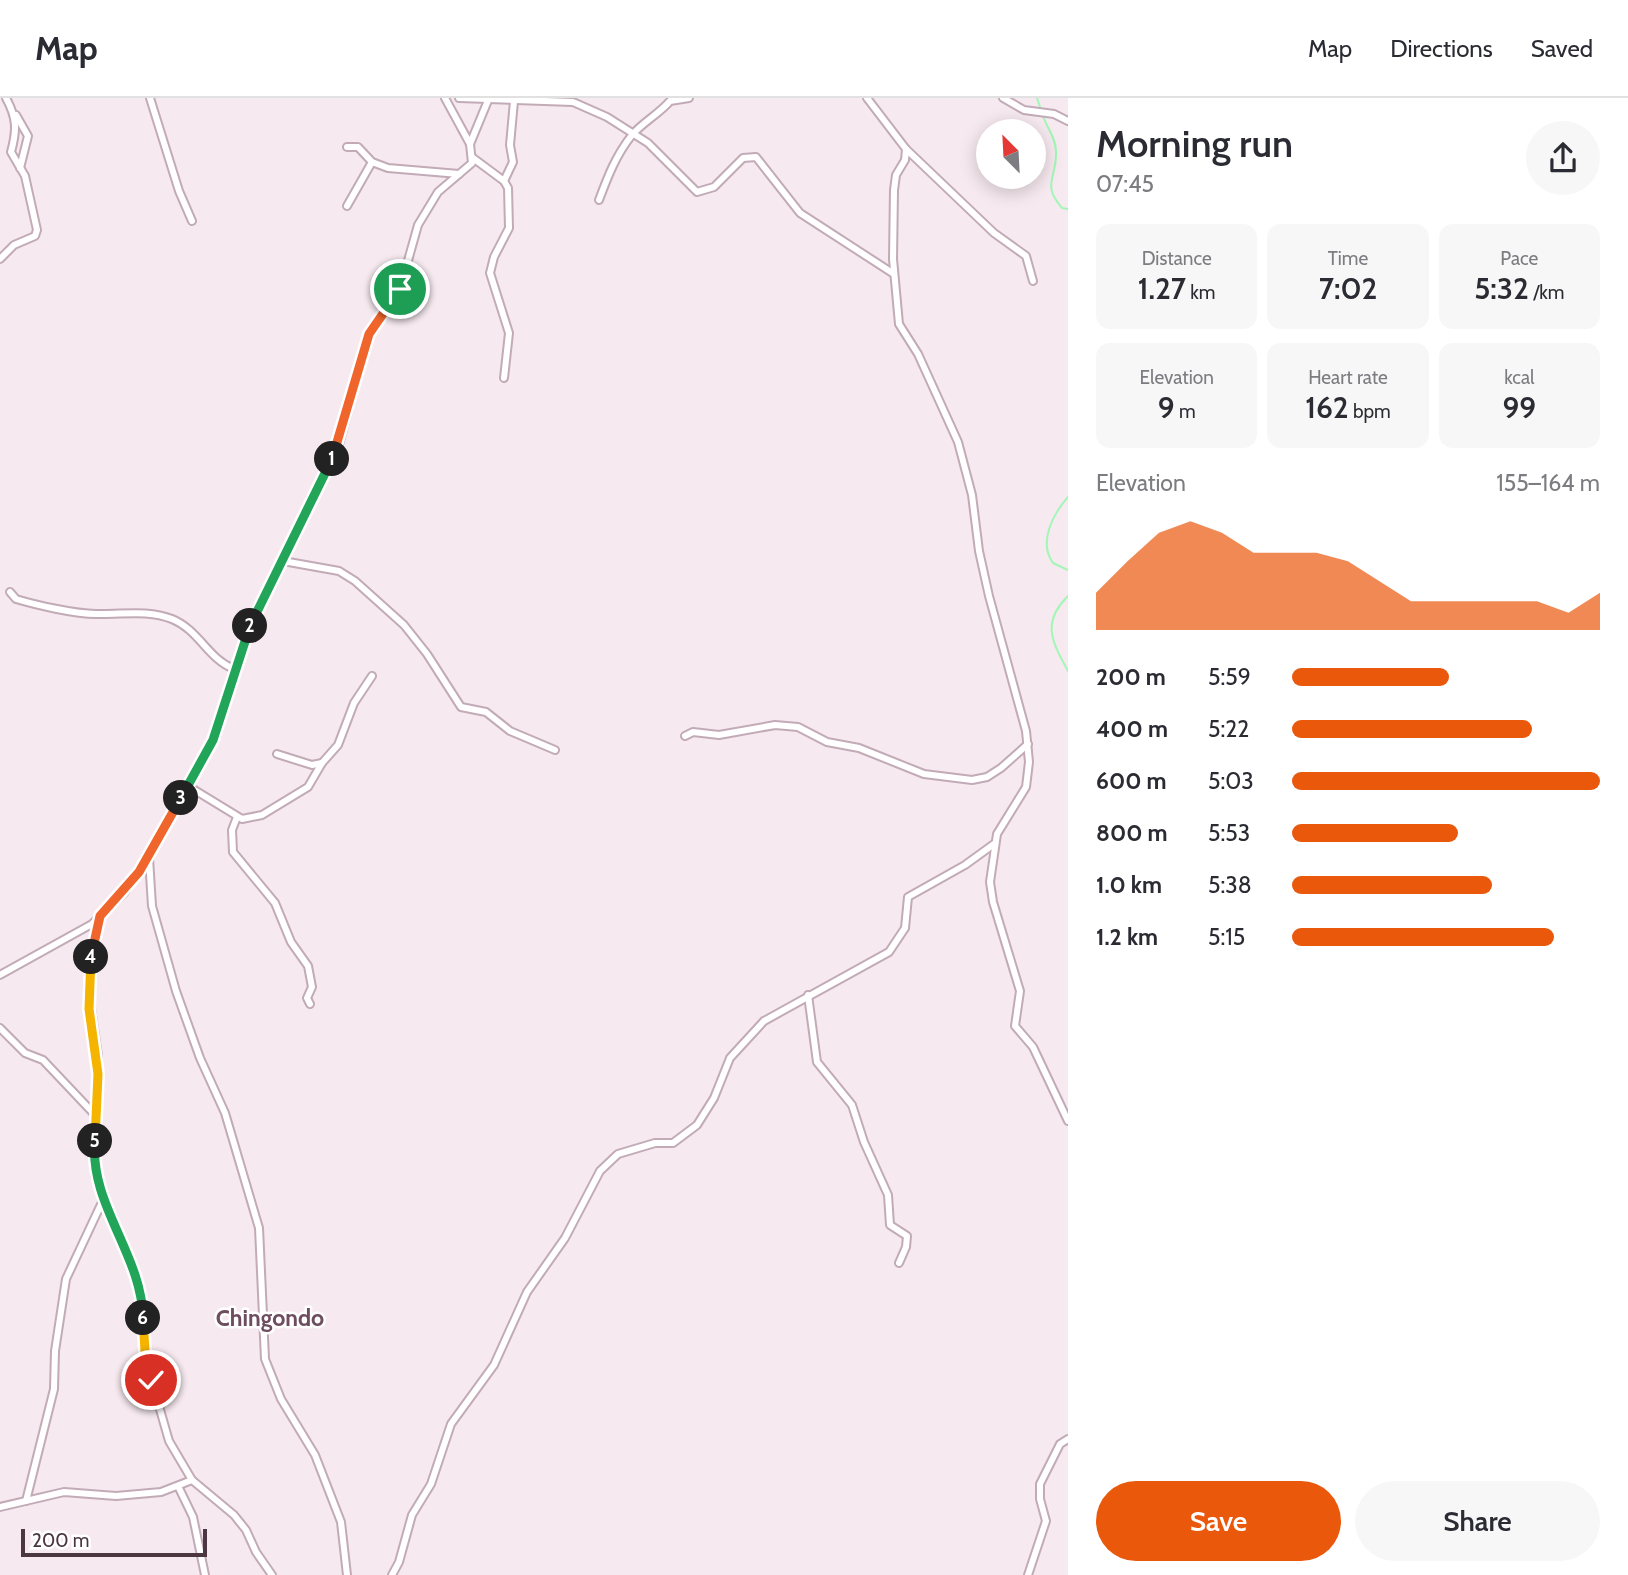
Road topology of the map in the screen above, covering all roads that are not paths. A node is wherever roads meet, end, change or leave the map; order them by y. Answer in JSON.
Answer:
{"nodes":[{"id":1,"x":6,"y":98,"type":"edge"},
{"id":2,"x":150,"y":98,"type":"edge"},
{"id":3,"x":444,"y":98,"type":"edge"},
{"id":4,"x":459,"y":98,"type":"edge"},
{"id":5,"x":689,"y":98,"type":"edge"},
{"id":6,"x":867,"y":98,"type":"edge"},
{"id":7,"x":1003,"y":98,"type":"edge"},
{"id":8,"x":489,"y":99,"type":"edge"},
{"id":9,"x":514,"y":101,"type":"junction"},
{"id":10,"x":14,"y":112,"type":"junction"},
{"id":11,"x":1068,"y":121,"type":"edge"},
{"id":12,"x":633,"y":134,"type":"junction"},
{"id":13,"x":470,"y":144,"type":"junction"},
{"id":14,"x":347,"y":147,"type":"dead end"},
{"id":15,"x":906,"y":149,"type":"junction"},
{"id":16,"x":473,"y":158,"type":"junction"},
{"id":17,"x":372,"y":162,"type":"junction"},
{"id":18,"x":20,"y":168,"type":"junction"},
{"id":19,"x":460,"y":174,"type":"junction"},
{"id":20,"x":504,"y":181,"type":"junction"},
{"id":21,"x":599,"y":200,"type":"dead end"},
{"id":22,"x":347,"y":206,"type":"dead end"},
{"id":23,"x":192,"y":221,"type":"dead end"},
{"id":24,"x":0,"y":259,"type":"edge"},
{"id":25,"x":894,"y":274,"type":"junction"},
{"id":26,"x":1033,"y":281,"type":"dead end"},
{"id":27,"x":504,"y":378,"type":"dead end"},
{"id":28,"x":283,"y":561,"type":"junction"},
{"id":29,"x":10,"y":592,"type":"dead end"},
{"id":30,"x":234,"y":669,"type":"junction"},
{"id":31,"x":372,"y":676,"type":"dead end"},
{"id":32,"x":685,"y":736,"type":"dead end"},
{"id":33,"x":1028,"y":744,"type":"junction"},
{"id":34,"x":555,"y":750,"type":"dead end"},
{"id":35,"x":277,"y":754,"type":"dead end"},
{"id":36,"x":322,"y":763,"type":"junction"},
{"id":37,"x":188,"y":786,"type":"junction"},
{"id":38,"x":237,"y":817,"type":"junction"},
{"id":39,"x":994,"y":844,"type":"junction"},
{"id":40,"x":149,"y":855,"type":"junction"},
{"id":41,"x":100,"y":916,"type":"junction"},
{"id":42,"x":0,"y":975,"type":"edge"},
{"id":43,"x":807,"y":995,"type":"junction"},
{"id":44,"x":310,"y":1004,"type":"dead end"},
{"id":45,"x":0,"y":1028,"type":"edge"},
{"id":46,"x":96,"y":1116,"type":"junction"},
{"id":47,"x":1068,"y":1121,"type":"edge"},
{"id":48,"x":104,"y":1198,"type":"junction"},
{"id":49,"x":899,"y":1264,"type":"dead end"},
{"id":50,"x":1068,"y":1439,"type":"edge"},
{"id":51,"x":192,"y":1480,"type":"junction"},
{"id":52,"x":178,"y":1486,"type":"junction"},
{"id":53,"x":26,"y":1502,"type":"junction"},
{"id":54,"x":0,"y":1507,"type":"edge"},
{"id":55,"x":205,"y":1575,"type":"edge"},
{"id":56,"x":272,"y":1575,"type":"edge"},
{"id":57,"x":347,"y":1575,"type":"edge"},
{"id":58,"x":392,"y":1575,"type":"edge"},
{"id":59,"x":1028,"y":1575,"type":"edge"}],
"edges":[{"from":1,"to":10,"type":"street"},
{"from":2,"to":23,"type":"street"},
{"from":3,"to":13,"type":"street"},
{"from":4,"to":8,"type":"street"},
{"from":5,"to":12,"type":"street"},
{"from":6,"to":15,"type":"street"},
{"from":7,"to":11,"type":"street"},
{"from":8,"to":9,"type":"street"},
{"from":8,"to":13,"type":"street"},
{"from":9,"to":12,"type":"street"},
{"from":9,"to":20,"type":"street"},
{"from":10,"to":18,"type":"street"},
{"from":10,"to":18,"type":"street"},
{"from":12,"to":21,"type":"street"},
{"from":12,"to":25,"type":"street"},
{"from":13,"to":16,"type":"street"},
{"from":14,"to":17,"type":"street"},
{"from":15,"to":25,"type":"street"},
{"from":15,"to":26,"type":"street"},
{"from":16,"to":19,"type":"street"},
{"from":16,"to":20,"type":"street"},
{"from":17,"to":19,"type":"street"},
{"from":17,"to":22,"type":"street"},
{"from":18,"to":24,"type":"street"},
{"from":19,"to":28,"type":"street"},
{"from":20,"to":27,"type":"street"},
{"from":25,"to":33,"type":"street"},
{"from":28,"to":30,"type":"street"},
{"from":28,"to":34,"type":"street"},
{"from":29,"to":30,"type":"street"},
{"from":30,"to":37,"type":"street"},
{"from":31,"to":36,"type":"street"},
{"from":32,"to":33,"type":"street"},
{"from":33,"to":39,"type":"street"},
{"from":35,"to":36,"type":"street"},
{"from":36,"to":38,"type":"street"},
{"from":37,"to":38,"type":"street"},
{"from":37,"to":40,"type":"street"},
{"from":38,"to":44,"type":"street"},
{"from":39,"to":43,"type":"street"},
{"from":39,"to":47,"type":"street"},
{"from":40,"to":41,"type":"street"},
{"from":40,"to":57,"type":"street"},
{"from":41,"to":42,"type":"street"},
{"from":41,"to":46,"type":"street"},
{"from":43,"to":49,"type":"street"},
{"from":43,"to":58,"type":"street"},
{"from":45,"to":46,"type":"street"},
{"from":46,"to":48,"type":"street"},
{"from":48,"to":51,"type":"street"},
{"from":48,"to":53,"type":"street"},
{"from":50,"to":59,"type":"street"},
{"from":51,"to":52,"type":"street"},
{"from":51,"to":56,"type":"street"},
{"from":52,"to":53,"type":"street"},
{"from":52,"to":55,"type":"street"},
{"from":53,"to":54,"type":"street"}]}
